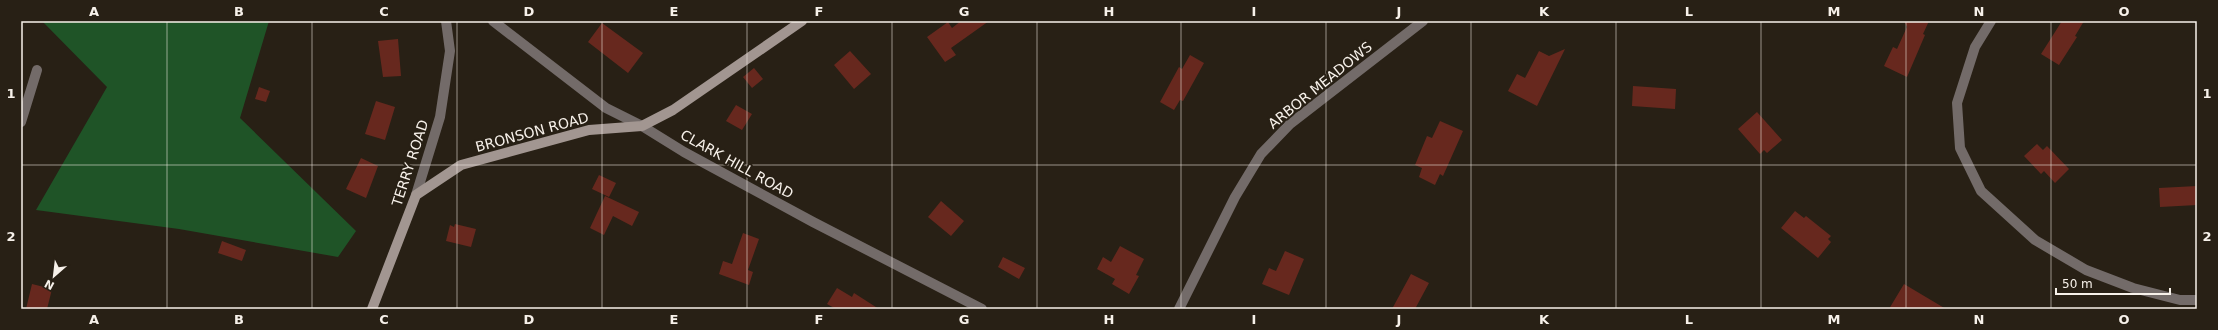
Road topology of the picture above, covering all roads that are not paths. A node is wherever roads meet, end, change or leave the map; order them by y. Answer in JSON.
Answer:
{"nodes":[{"id":1,"x":446,"y":21,"type":"edge"},
{"id":2,"x":493,"y":21,"type":"edge"},
{"id":3,"x":802,"y":21,"type":"edge"},
{"id":4,"x":1423,"y":21,"type":"edge"},
{"id":5,"x":1991,"y":21,"type":"edge"},
{"id":6,"x":37,"y":70,"type":"dead end"},
{"id":7,"x":21,"y":122,"type":"edge"},
{"id":8,"x":642,"y":126,"type":"junction"},
{"id":9,"x":416,"y":195,"type":"junction"},
{"id":10,"x":2197,"y":300,"type":"edge"},
{"id":11,"x":372,"y":309,"type":"edge"},
{"id":12,"x":982,"y":309,"type":"edge"},
{"id":13,"x":1179,"y":309,"type":"edge"}],
"edges":[{"from":1,"to":9,"type":"street","name":"TERRY ROAD"},
{"from":2,"to":8,"type":"street","name":"CLARK HILL ROAD"},
{"from":3,"to":8,"type":"street","name":"BRONSON ROAD"},
{"from":4,"to":13,"type":"street","name":"ARBOR MEADOWS"},
{"from":5,"to":10,"type":"street"},
{"from":6,"to":7,"type":"street"},
{"from":8,"to":9,"type":"street","name":"BRONSON ROAD"},
{"from":8,"to":12,"type":"street","name":"CLARK HILL ROAD"},
{"from":9,"to":11,"type":"street","name":"TERRY ROAD"}]}
